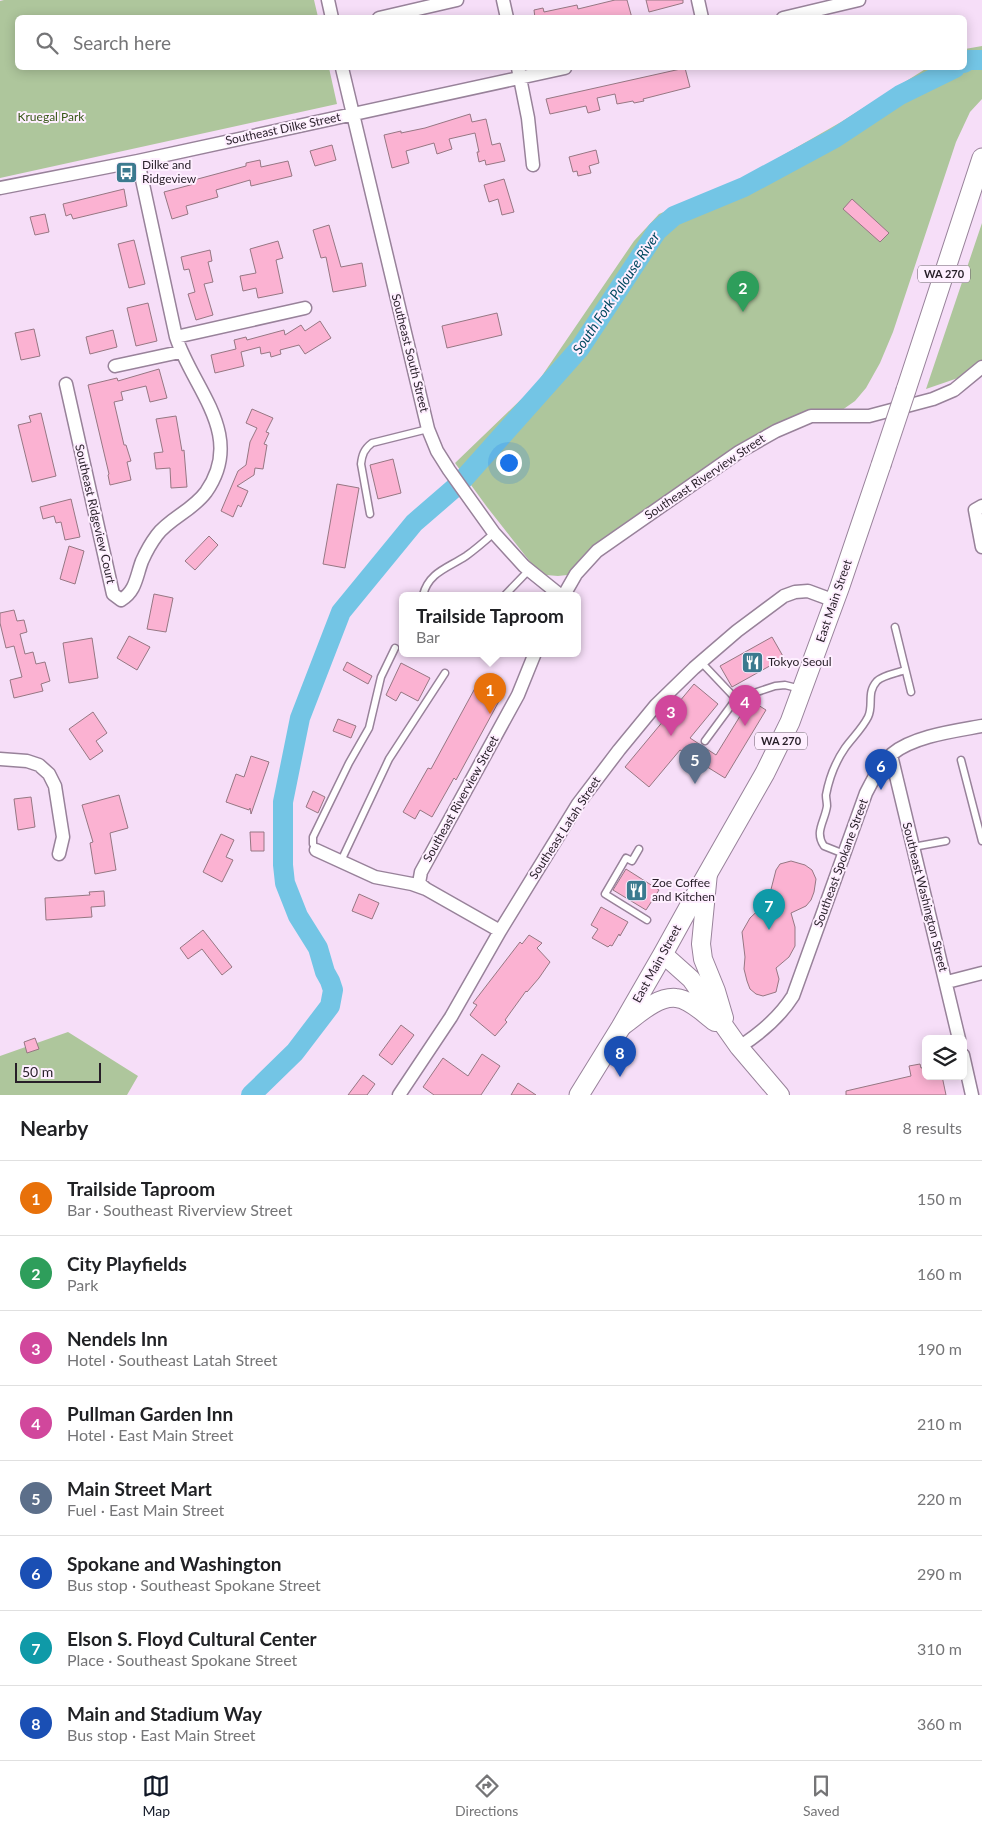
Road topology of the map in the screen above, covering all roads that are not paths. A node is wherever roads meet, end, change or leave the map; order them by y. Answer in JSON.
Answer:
{"nodes":[{"id":1,"x":328,"y":0,"type":"edge"},
{"id":2,"x":457,"y":0,"type":"edge"},
{"id":3,"x":503,"y":0,"type":"edge"},
{"id":4,"x":698,"y":0,"type":"edge"},
{"id":5,"x":860,"y":0,"type":"edge"},
{"id":6,"x":834,"y":3,"type":"edge"},
{"id":7,"x":331,"y":15,"type":"edge"},
{"id":8,"x":392,"y":15,"type":"edge"},
{"id":9,"x":506,"y":15,"type":"edge"},
{"id":10,"x":701,"y":15,"type":"edge"},
{"id":11,"x":793,"y":15,"type":"edge"},
{"id":12,"x":342,"y":70,"type":"edge"},
{"id":13,"x":547,"y":70,"type":"edge"},
{"id":14,"x":519,"y":73,"type":"edge"},
{"id":15,"x":352,"y":114,"type":"junction"},
{"id":16,"x":982,"y":158,"type":"edge"},
{"id":17,"x":138,"y":161,"type":"junction"},
{"id":18,"x":533,"y":165,"type":"dead end"},
{"id":19,"x":0,"y":188,"type":"edge"},
{"id":20,"x":305,"y":308,"type":"dead end"},
{"id":21,"x":176,"y":337,"type":"junction"},
{"id":22,"x":180,"y":352,"type":"junction"},
{"id":23,"x":115,"y":366,"type":"dead end"},
{"id":24,"x":982,"y":367,"type":"edge"},
{"id":25,"x":66,"y":384,"type":"dead end"},
{"id":26,"x":428,"y":429,"type":"junction"},
{"id":27,"x":978,"y":508,"type":"edge"},
{"id":28,"x":370,"y":514,"type":"dead end"},
{"id":29,"x":494,"y":532,"type":"junction"},
{"id":30,"x":982,"y":547,"type":"edge"},
{"id":31,"x":529,"y":570,"type":"junction"},
{"id":32,"x":424,"y":592,"type":"edge"},
{"id":33,"x":508,"y":592,"type":"edge"},
{"id":34,"x":556,"y":592,"type":"edge"},
{"id":35,"x":566,"y":592,"type":"edge"},
{"id":36,"x":835,"y":601,"type":"junction"},
{"id":37,"x":895,"y":627,"type":"dead end"},
{"id":38,"x":395,"y":648,"type":"dead end"},
{"id":39,"x":533,"y":657,"type":"edge"},
{"id":40,"x":701,"y":662,"type":"junction"},
{"id":41,"x":905,"y":670,"type":"junction"},
{"id":42,"x":445,"y":673,"type":"dead end"},
{"id":43,"x":802,"y":690,"type":"junction"},
{"id":44,"x":910,"y":692,"type":"dead end"},
{"id":45,"x":736,"y":699,"type":"junction"},
{"id":46,"x":982,"y":726,"type":"edge"},
{"id":47,"x":705,"y":741,"type":"dead end"},
{"id":48,"x":891,"y":755,"type":"junction"},
{"id":49,"x":0,"y":759,"type":"edge"},
{"id":50,"x":961,"y":760,"type":"dead end"},
{"id":51,"x":946,"y":841,"type":"dead end"},
{"id":52,"x":982,"y":841,"type":"edge"},
{"id":53,"x":912,"y":848,"type":"junction"},
{"id":54,"x":316,"y":850,"type":"joint"},
{"id":55,"x":639,"y":850,"type":"dead end"},
{"id":56,"x":59,"y":854,"type":"dead end"},
{"id":57,"x":844,"y":854,"type":"junction"},
{"id":58,"x":341,"y":862,"type":"junction"},
{"id":59,"x":708,"y":872,"type":"junction"},
{"id":60,"x":426,"y":889,"type":"junction"},
{"id":61,"x":648,"y":920,"type":"dead end"},
{"id":62,"x":500,"y":931,"type":"junction"},
{"id":63,"x":663,"y":954,"type":"junction"},
{"id":64,"x":982,"y":973,"type":"edge"},
{"id":65,"x":947,"y":982,"type":"junction"},
{"id":66,"x":622,"y":1027,"type":"junction"},
{"id":67,"x":727,"y":1031,"type":"junction"},
{"id":68,"x":959,"y":1035,"type":"edge"},
{"id":69,"x":739,"y":1047,"type":"junction"},
{"id":70,"x":967,"y":1073,"type":"edge"},
{"id":71,"x":399,"y":1095,"type":"edge"},
{"id":72,"x":579,"y":1095,"type":"edge"},
{"id":73,"x":780,"y":1095,"type":"edge"},
{"id":74,"x":972,"y":1095,"type":"edge"}],
"edges":[{"from":1,"to":7,"type":"street"},
{"from":2,"to":8,"type":"street"},
{"from":3,"to":9,"type":"street"},
{"from":4,"to":10,"type":"street"},
{"from":5,"to":6,"type":"street"},
{"from":6,"to":11,"type":"street"},
{"from":12,"to":15,"type":"street","name":"Southeast South Street"},
{"from":13,"to":14,"type":"street","name":"Southeast Dilke Street"},
{"from":14,"to":15,"type":"street","name":"Southeast Dilke Street"},
{"from":14,"to":18,"type":"street"},
{"from":15,"to":17,"type":"street","name":"Southeast Dilke Street"},
{"from":15,"to":26,"type":"street","name":"Southeast South Street"},
{"from":16,"to":36,"type":"main road","name":"East Main Street","number":"WA 270","bridge":true},
{"from":17,"to":19,"type":"street","name":"Southeast Dilke Street"},
{"from":17,"to":21,"type":"street","name":"Southeast Ridgeview Court"},
{"from":20,"to":21,"type":"street"},
{"from":21,"to":22,"type":"street","name":"Southeast Ridgeview Court"},
{"from":22,"to":23,"type":"street"},
{"from":22,"to":25,"type":"street","name":"Southeast Ridgeview Court"},
{"from":24,"to":35,"type":"street","name":"Southeast Riverview Street"},
{"from":26,"to":28,"type":"lane"},
{"from":26,"to":29,"type":"street","name":"Southeast South Street"},
{"from":27,"to":30,"type":"street"},
{"from":29,"to":31,"type":"street","name":"Southeast South Street"},
{"from":29,"to":32,"type":"lane"},
{"from":31,"to":33,"type":"lane"},
{"from":31,"to":34,"type":"street","name":"Southeast South Street"},
{"from":36,"to":40,"type":"street","name":"Southeast Latah Street"},
{"from":36,"to":43,"type":"main road","name":"East Main Street","number":"WA 270"},
{"from":37,"to":41,"type":"lane"},
{"from":38,"to":54,"type":"lane"},
{"from":39,"to":60,"type":"street","name":"Southeast Riverview Street"},
{"from":40,"to":45,"type":"lane"},
{"from":40,"to":62,"type":"street","name":"Southeast Latah Street"},
{"from":41,"to":44,"type":"lane"},
{"from":41,"to":57,"type":"lane"},
{"from":42,"to":58,"type":"lane"},
{"from":43,"to":45,"type":"lane"},
{"from":43,"to":59,"type":"main road","name":"East Main Street","number":"WA 270"},
{"from":45,"to":47,"type":"lane"},
{"from":46,"to":48,"type":"street","name":"Southeast Spokane Street"},
{"from":48,"to":53,"type":"street","name":"Southeast Washington Street"},
{"from":48,"to":57,"type":"street","name":"Southeast Spokane Street"},
{"from":49,"to":56,"type":"street"},
{"from":50,"to":52,"type":"lane"},
{"from":51,"to":53,"type":"lane"},
{"from":53,"to":65,"type":"street","name":"Southeast Washington Street"},
{"from":54,"to":58,"type":"street"},
{"from":55,"to":61,"type":"lane"},
{"from":57,"to":69,"type":"street","name":"Southeast Spokane Street"},
{"from":58,"to":60,"type":"street"},
{"from":59,"to":63,"type":"main road","name":"East Main Street","number":"WA 270"},
{"from":59,"to":67,"type":"main road"},
{"from":60,"to":62,"type":"street"},
{"from":62,"to":71,"type":"street","name":"Southeast Latah Street"},
{"from":63,"to":66,"type":"main road","name":"East Main Street","number":"WA 270"},
{"from":63,"to":67,"type":"main road"},
{"from":64,"to":65,"type":"street"},
{"from":65,"to":68,"type":"street","name":"Southeast Washington Street"},
{"from":66,"to":67,"type":"main road"},
{"from":66,"to":72,"type":"main road","name":"East Main Street","number":"WA 270"},
{"from":67,"to":69,"type":"main road"},
{"from":69,"to":73,"type":"main road"},
{"from":70,"to":74,"type":"street"}]}
